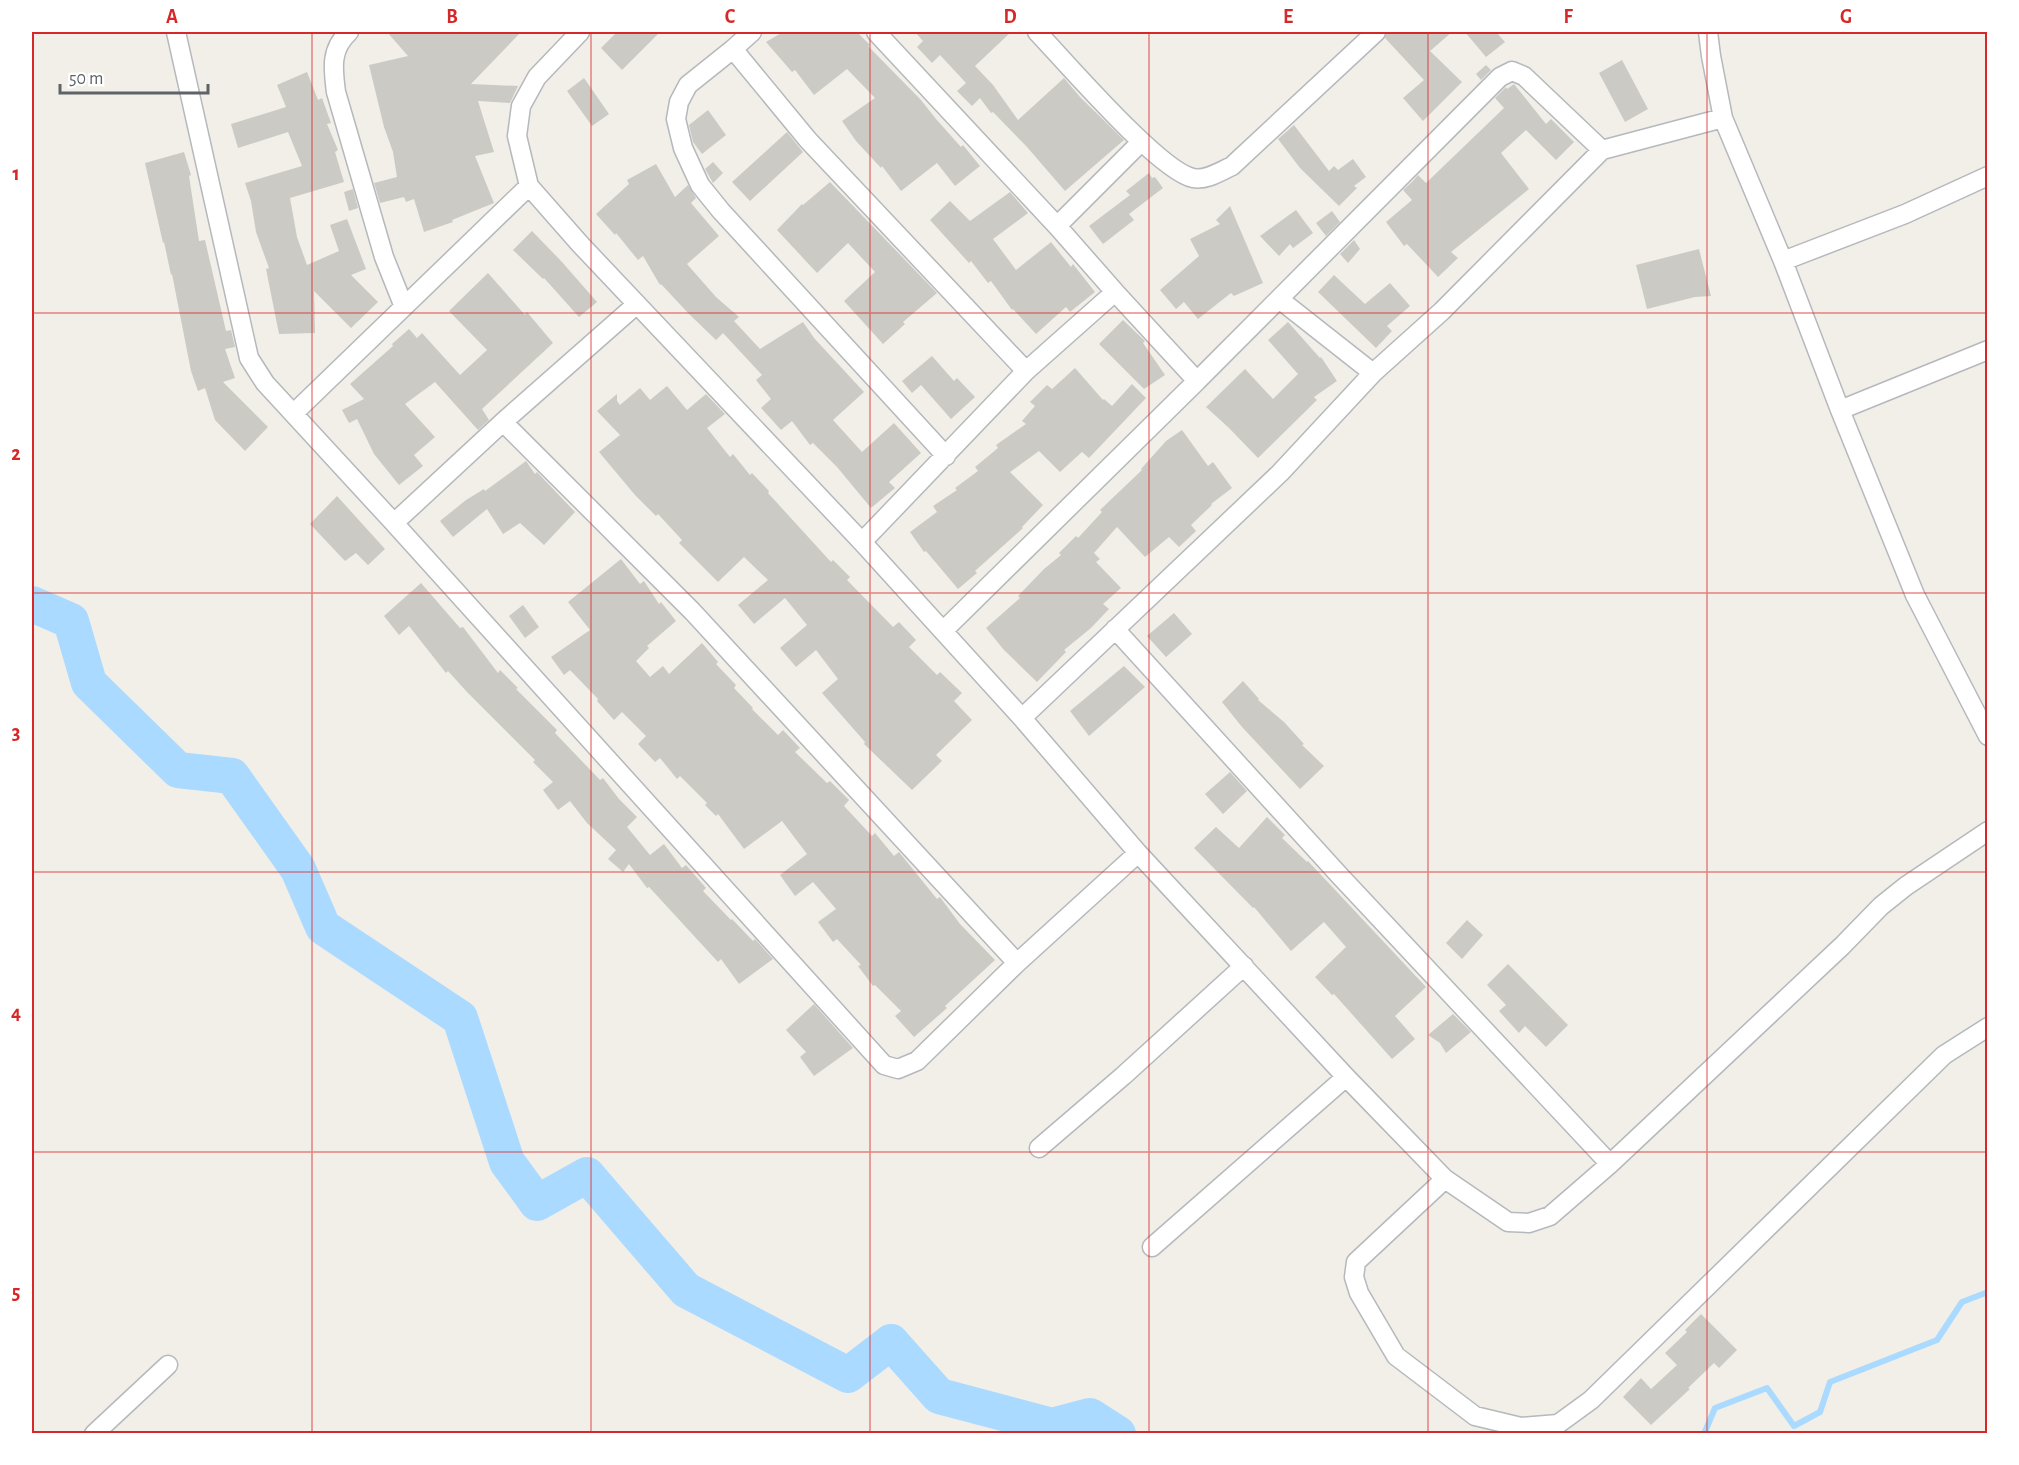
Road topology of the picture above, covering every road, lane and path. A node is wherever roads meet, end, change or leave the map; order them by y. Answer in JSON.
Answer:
{"nodes":[{"id":1,"x":177,"y":32,"type":"edge"},
{"id":2,"x":349,"y":32,"type":"edge"},
{"id":3,"x":580,"y":32,"type":"edge"},
{"id":4,"x":752,"y":32,"type":"edge"},
{"id":5,"x":876,"y":32,"type":"edge"},
{"id":6,"x":1037,"y":32,"type":"edge"},
{"id":7,"x":1376,"y":32,"type":"edge"},
{"id":8,"x":1708,"y":32,"type":"edge"},
{"id":9,"x":733,"y":49,"type":"junction"},
{"id":10,"x":1723,"y":118,"type":"junction"},
{"id":11,"x":1141,"y":142,"type":"junction"},
{"id":12,"x":1602,"y":150,"type":"junction"},
{"id":13,"x":1988,"y":176,"type":"edge"},
{"id":14,"x":529,"y":186,"type":"junction"},
{"id":15,"x":1057,"y":226,"type":"junction"},
{"id":16,"x":1783,"y":261,"type":"junction"},
{"id":17,"x":1115,"y":292,"type":"junction"},
{"id":18,"x":1279,"y":298,"type":"junction"},
{"id":19,"x":637,"y":304,"type":"junction"},
{"id":20,"x":404,"y":307,"type":"junction"},
{"id":21,"x":1988,"y":350,"type":"edge"},
{"id":22,"x":1026,"y":371,"type":"junction"},
{"id":23,"x":1373,"y":373,"type":"junction"},
{"id":24,"x":1197,"y":381,"type":"junction"},
{"id":25,"x":1840,"y":410,"type":"junction"},
{"id":26,"x":294,"y":413,"type":"junction"},
{"id":27,"x":503,"y":422,"type":"junction"},
{"id":28,"x":946,"y":456,"type":"junction"},
{"id":29,"x":394,"y":524,"type":"junction"},
{"id":30,"x":862,"y":542,"type":"junction"},
{"id":31,"x":1115,"y":629,"type":"junction"},
{"id":32,"x":943,"y":631,"type":"junction"},
{"id":33,"x":1022,"y":718,"type":"junction"},
{"id":34,"x":1988,"y":736,"type":"edge"},
{"id":35,"x":1988,"y":831,"type":"edge"},
{"id":36,"x":1138,"y":853,"type":"junction"},
{"id":37,"x":1017,"y":963,"type":"junction"},
{"id":38,"x":1244,"y":966,"type":"junction"},
{"id":39,"x":1988,"y":1027,"type":"edge"},
{"id":40,"x":1346,"y":1077,"type":"junction"},
{"id":41,"x":1039,"y":1148,"type":"dead end"},
{"id":42,"x":1610,"y":1164,"type":"junction"},
{"id":43,"x":1444,"y":1179,"type":"junction"},
{"id":44,"x":1152,"y":1247,"type":"dead end"},
{"id":45,"x":168,"y":1365,"type":"dead end"},
{"id":46,"x":94,"y":1434,"type":"edge"}],
"edges":[{"from":1,"to":26,"type":"street"},
{"from":2,"to":20,"type":"street"},
{"from":3,"to":14,"type":"street"},
{"from":4,"to":9,"type":"street"},
{"from":5,"to":15,"type":"street"},
{"from":6,"to":11,"type":"street"},
{"from":7,"to":11,"type":"street"},
{"from":8,"to":10,"type":"street"},
{"from":9,"to":22,"type":"street"},
{"from":9,"to":28,"type":"street"},
{"from":10,"to":12,"type":"street"},
{"from":10,"to":16,"type":"street"},
{"from":11,"to":15,"type":"street"},
{"from":12,"to":18,"type":"street"},
{"from":12,"to":23,"type":"street"},
{"from":13,"to":16,"type":"street"},
{"from":14,"to":19,"type":"street"},
{"from":14,"to":20,"type":"street"},
{"from":15,"to":17,"type":"street"},
{"from":16,"to":25,"type":"street"},
{"from":17,"to":22,"type":"street"},
{"from":17,"to":24,"type":"street"},
{"from":18,"to":23,"type":"street"},
{"from":18,"to":24,"type":"street"},
{"from":19,"to":27,"type":"street"},
{"from":19,"to":30,"type":"street"},
{"from":20,"to":26,"type":"street"},
{"from":21,"to":25,"type":"street"},
{"from":22,"to":28,"type":"street"},
{"from":23,"to":31,"type":"street"},
{"from":24,"to":32,"type":"street"},
{"from":25,"to":34,"type":"street"},
{"from":26,"to":29,"type":"street"},
{"from":27,"to":29,"type":"street"},
{"from":27,"to":37,"type":"street"},
{"from":28,"to":30,"type":"street"},
{"from":29,"to":37,"type":"street"},
{"from":30,"to":32,"type":"street"},
{"from":31,"to":33,"type":"street"},
{"from":31,"to":42,"type":"street"},
{"from":32,"to":33,"type":"street"},
{"from":33,"to":36,"type":"street"},
{"from":35,"to":42,"type":"street"},
{"from":36,"to":37,"type":"street"},
{"from":36,"to":38,"type":"street"},
{"from":38,"to":40,"type":"street"},
{"from":38,"to":41,"type":"street"},
{"from":39,"to":43,"type":"street"},
{"from":40,"to":43,"type":"street"},
{"from":40,"to":44,"type":"street"},
{"from":42,"to":43,"type":"street"},
{"from":45,"to":46,"type":"street"}]}
